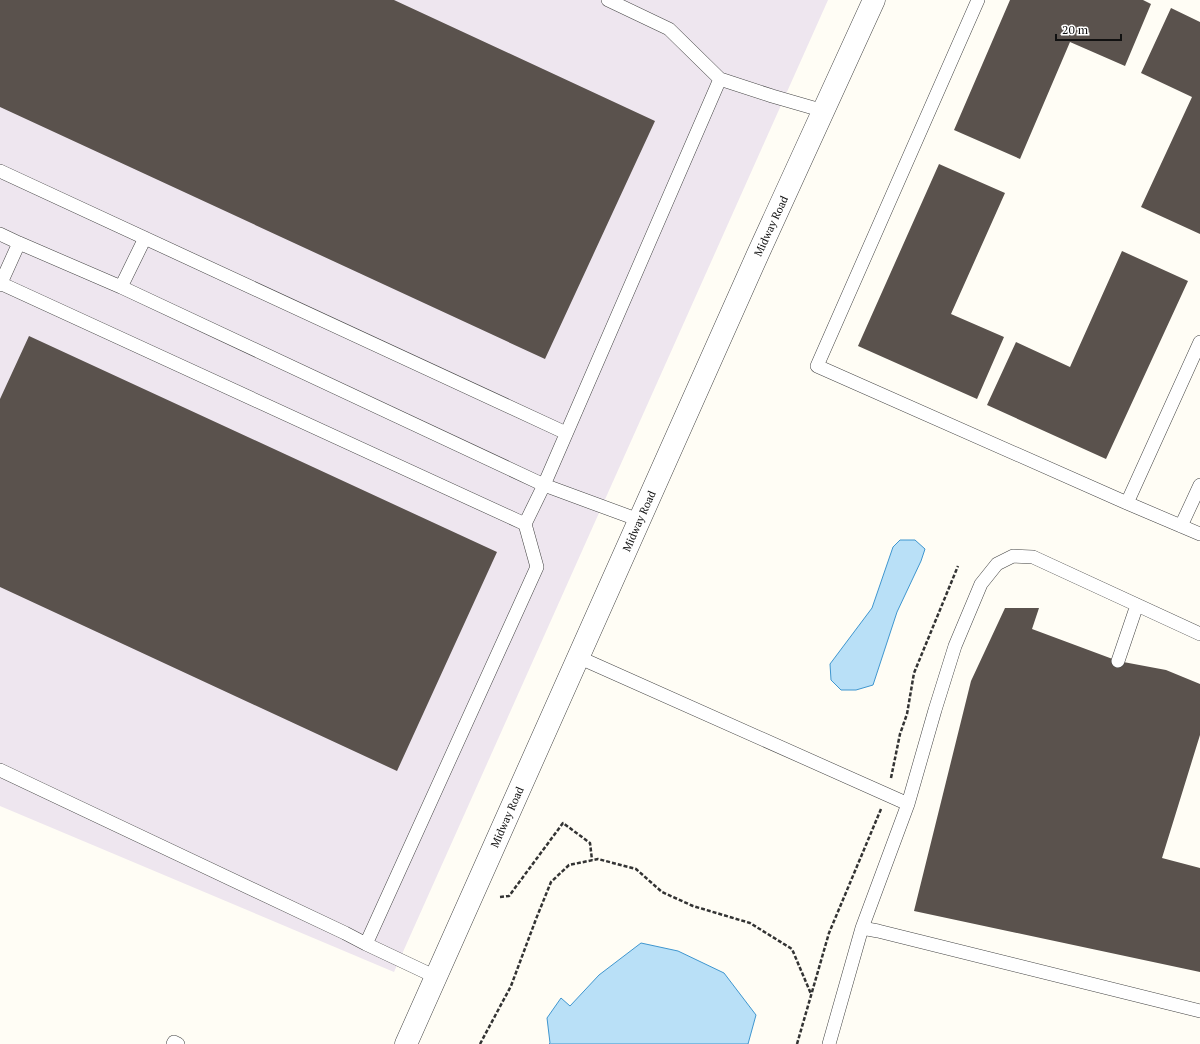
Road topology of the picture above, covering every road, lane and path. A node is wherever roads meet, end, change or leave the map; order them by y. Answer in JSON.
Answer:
{"nodes":[{"id":1,"x":608,"y":0,"type":"edge"},
{"id":2,"x":874,"y":0,"type":"edge"},
{"id":3,"x":978,"y":0,"type":"edge"},
{"id":4,"x":720,"y":79,"type":"junction"},
{"id":5,"x":824,"y":111,"type":"junction"},
{"id":6,"x":0,"y":172,"type":"edge"},
{"id":7,"x":0,"y":234,"type":"edge"},
{"id":8,"x":144,"y":238,"type":"junction"},
{"id":9,"x":19,"y":243,"type":"junction"},
{"id":10,"x":0,"y":284,"type":"edge"},
{"id":11,"x":121,"y":288,"type":"junction"},
{"id":12,"x":1200,"y":342,"type":"edge"},
{"id":13,"x":566,"y":433,"type":"junction"},
{"id":14,"x":1200,"y":484,"type":"edge"},
{"id":15,"x":544,"y":485,"type":"junction"},
{"id":16,"x":1127,"y":503,"type":"junction"},
{"id":17,"x":639,"y":520,"type":"junction"},
{"id":18,"x":525,"y":524,"type":"junction"},
{"id":19,"x":1181,"y":526,"type":"junction"},
{"id":20,"x":1200,"y":534,"type":"edge"},
{"id":21,"x":958,"y":566,"type":"dead end"},
{"id":22,"x":1137,"y":605,"type":"junction"},
{"id":23,"x":1200,"y":634,"type":"edge"},
{"id":24,"x":578,"y":657,"type":"junction"},
{"id":25,"x":1118,"y":661,"type":"dead end"},
{"id":26,"x":0,"y":770,"type":"edge"},
{"id":27,"x":887,"y":795,"type":"junction"},
{"id":28,"x":908,"y":804,"type":"junction"},
{"id":29,"x":592,"y":860,"type":"junction"},
{"id":30,"x":500,"y":897,"type":"dead end"},
{"id":31,"x":862,"y":928,"type":"junction"},
{"id":32,"x":366,"y":944,"type":"junction"},
{"id":33,"x":436,"y":977,"type":"junction"},
{"id":34,"x":811,"y":994,"type":"junction"},
{"id":35,"x":1200,"y":1011,"type":"edge"},
{"id":36,"x":173,"y":1044,"type":"edge"},
{"id":37,"x":178,"y":1044,"type":"edge"},
{"id":38,"x":406,"y":1044,"type":"edge"},
{"id":39,"x":480,"y":1044,"type":"edge"},
{"id":40,"x":797,"y":1044,"type":"edge"},
{"id":41,"x":829,"y":1044,"type":"edge"}],
"edges":[{"from":1,"to":4,"type":"lane"},
{"from":2,"to":5,"type":"street","name":"Midway Road"},
{"from":3,"to":16,"type":"lane"},
{"from":4,"to":5,"type":"lane"},
{"from":4,"to":13,"type":"lane"},
{"from":5,"to":17,"type":"street","name":"Midway Road"},
{"from":6,"to":8,"type":"lane"},
{"from":7,"to":9,"type":"lane"},
{"from":8,"to":11,"type":"lane"},
{"from":8,"to":13,"type":"lane"},
{"from":9,"to":10,"type":"lane"},
{"from":9,"to":11,"type":"lane"},
{"from":10,"to":18,"type":"lane"},
{"from":11,"to":15,"type":"lane"},
{"from":12,"to":16,"type":"lane"},
{"from":13,"to":15,"type":"lane"},
{"from":14,"to":19,"type":"lane"},
{"from":15,"to":17,"type":"lane"},
{"from":15,"to":18,"type":"lane"},
{"from":16,"to":19,"type":"lane"},
{"from":17,"to":24,"type":"street","name":"Midway Road"},
{"from":18,"to":32,"type":"lane"},
{"from":19,"to":20,"type":"lane"},
{"from":21,"to":27,"type":"path"},
{"from":22,"to":23,"type":"lane"},
{"from":22,"to":25,"type":"lane"},
{"from":22,"to":28,"type":"lane"},
{"from":24,"to":27,"type":"lane"},
{"from":24,"to":33,"type":"street","name":"Midway Road"},
{"from":26,"to":32,"type":"lane"},
{"from":27,"to":28,"type":"lane"},
{"from":27,"to":34,"type":"path"},
{"from":28,"to":31,"type":"lane"},
{"from":29,"to":30,"type":"path"},
{"from":29,"to":34,"type":"path"},
{"from":29,"to":39,"type":"path"},
{"from":31,"to":35,"type":"lane"},
{"from":31,"to":41,"type":"lane"},
{"from":32,"to":33,"type":"lane"},
{"from":33,"to":38,"type":"street","name":"Midway Road"},
{"from":34,"to":40,"type":"path"},
{"from":36,"to":37,"type":"lane"}]}
